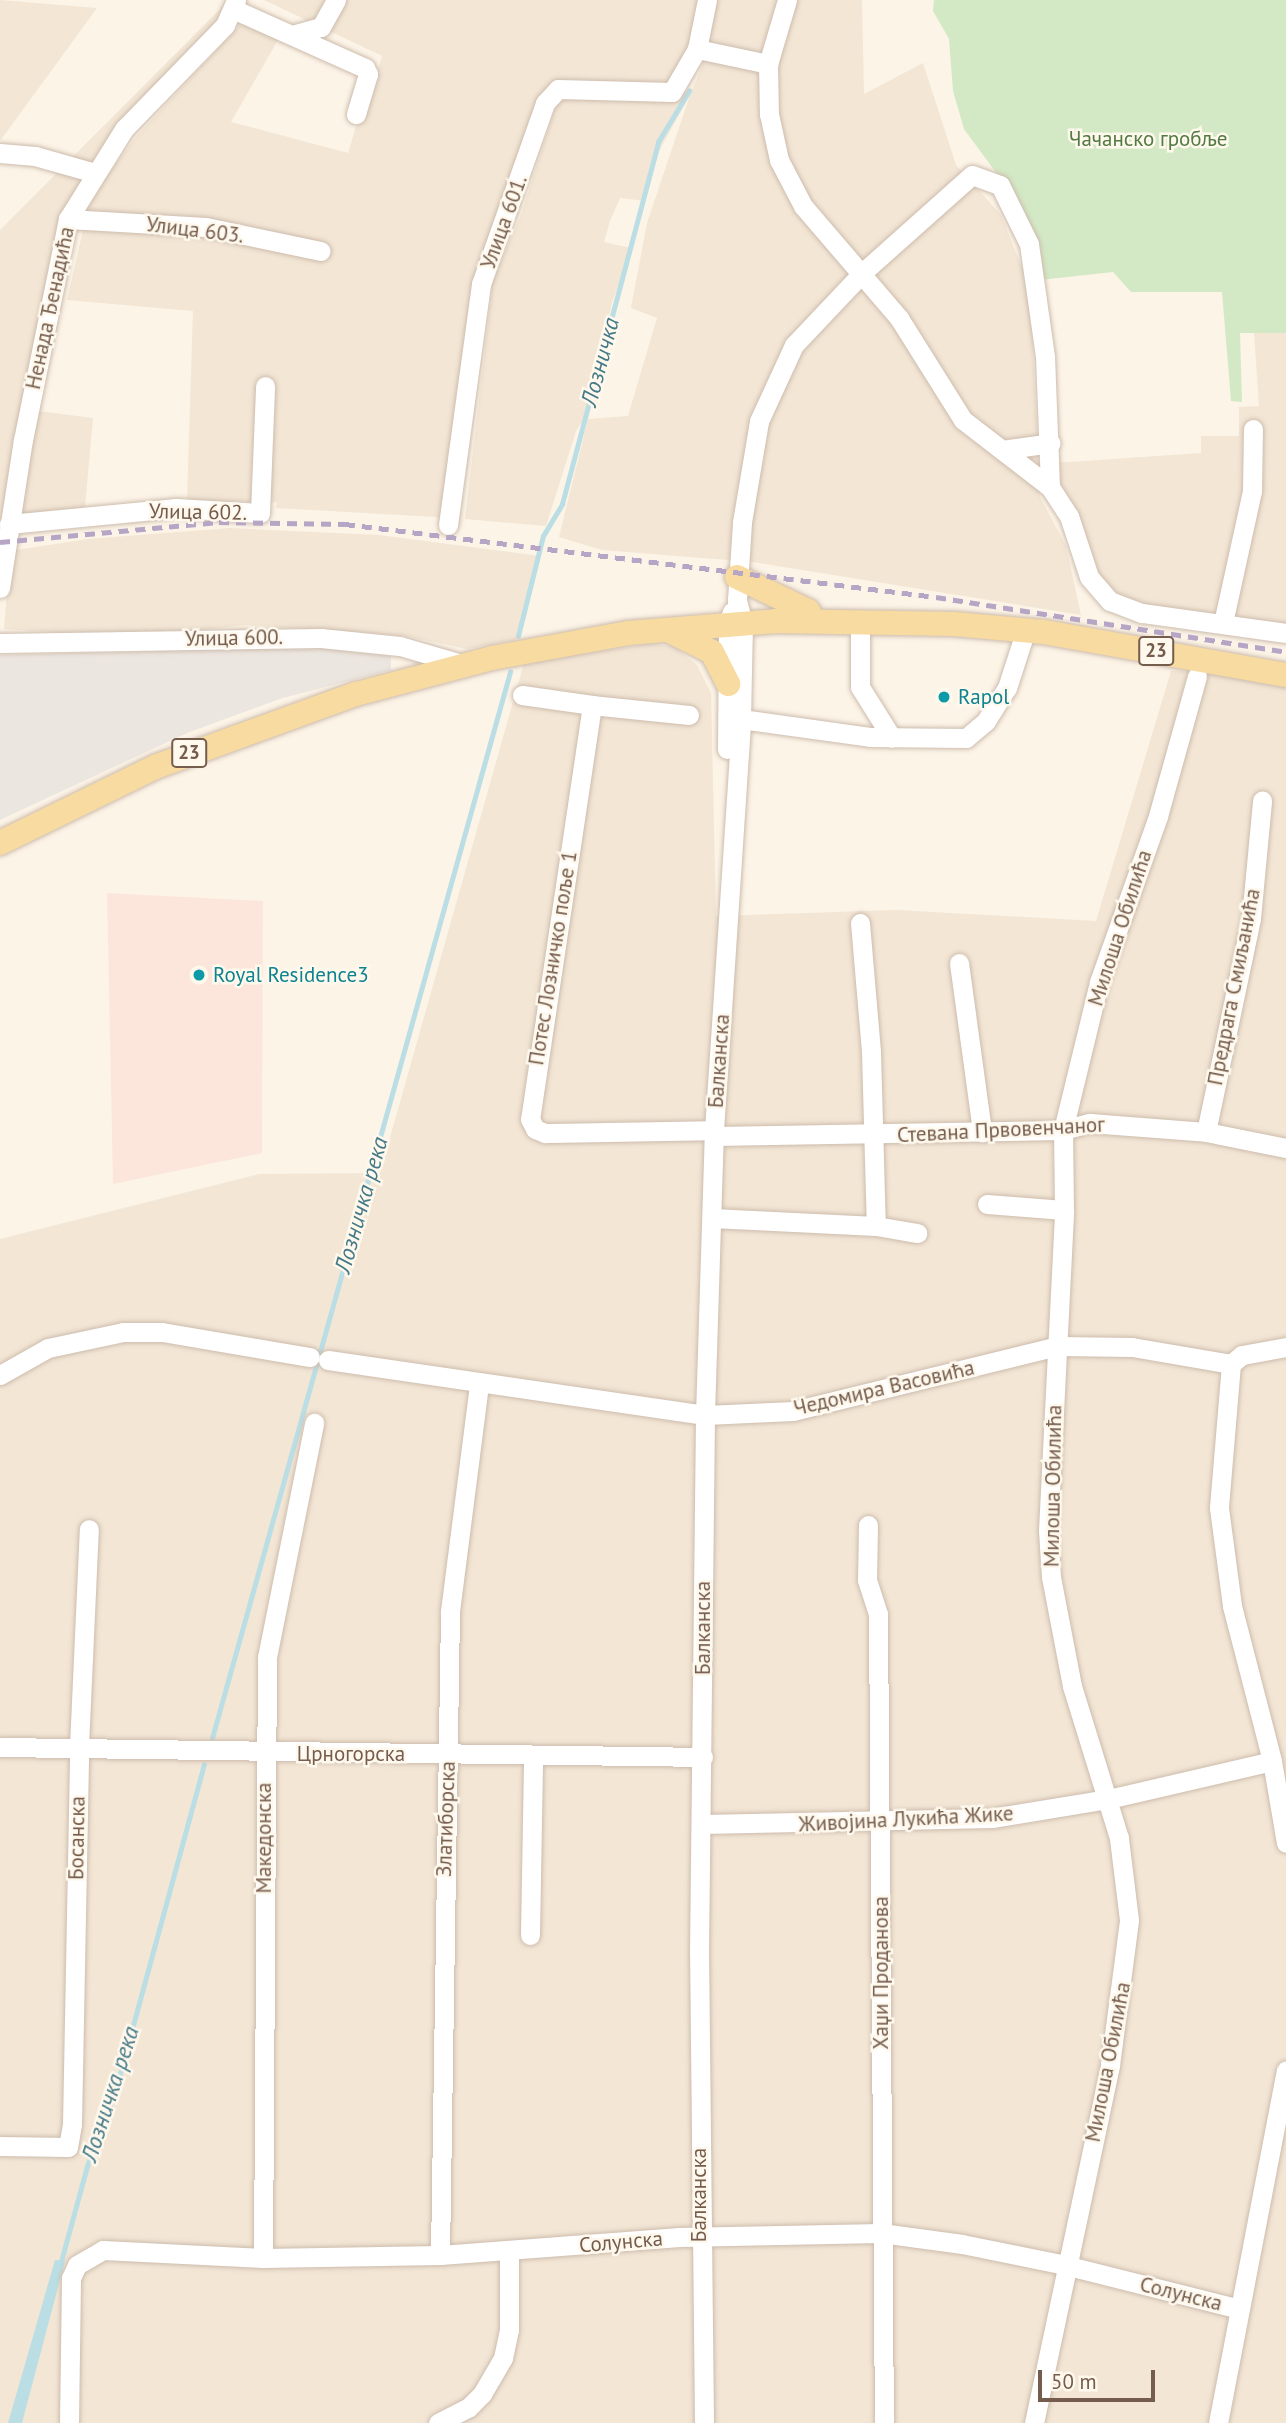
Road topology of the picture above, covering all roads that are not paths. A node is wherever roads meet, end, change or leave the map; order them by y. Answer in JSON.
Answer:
{"nodes":[{"id":1,"x":336,"y":0,"type":"edge"},
{"id":2,"x":707,"y":0,"type":"edge"},
{"id":3,"x":788,"y":0,"type":"edge"},
{"id":4,"x":235,"y":4,"type":"edge"},
{"id":5,"x":296,"y":34,"type":"junction"},
{"id":6,"x":697,"y":49,"type":"junction"},
{"id":7,"x":768,"y":64,"type":"junction"},
{"id":8,"x":356,"y":114,"type":"dead end"},
{"id":9,"x":0,"y":153,"type":"edge"},
{"id":10,"x":95,"y":173,"type":"junction"},
{"id":11,"x":68,"y":219,"type":"junction"},
{"id":12,"x":321,"y":251,"type":"dead end"},
{"id":13,"x":862,"y":273,"type":"junction"},
{"id":14,"x":265,"y":386,"type":"dead end"},
{"id":15,"x":1253,"y":429,"type":"dead end"},
{"id":16,"x":1051,"y":443,"type":"junction"},
{"id":17,"x":1002,"y":450,"type":"junction"},
{"id":18,"x":1050,"y":486,"type":"junction"},
{"id":19,"x":9,"y":524,"type":"junction"},
{"id":20,"x":448,"y":525,"type":"dead end"},
{"id":21,"x":0,"y":588,"type":"edge"},
{"id":22,"x":736,"y":606,"type":"junction"},
{"id":23,"x":814,"y":620,"type":"junction"},
{"id":24,"x":860,"y":621,"type":"junction"},
{"id":25,"x":1223,"y":623,"type":"junction"},
{"id":26,"x":662,"y":629,"type":"junction"},
{"id":27,"x":1026,"y":629,"type":"junction"},
{"id":28,"x":1286,"y":633,"type":"edge"},
{"id":29,"x":0,"y":643,"type":"edge"},
{"id":30,"x":465,"y":665,"type":"junction"},
{"id":31,"x":1286,"y":675,"type":"edge"},
{"id":32,"x":1197,"y":676,"type":"dead end"},
{"id":33,"x":728,"y":684,"type":"junction"},
{"id":34,"x":522,"y":695,"type":"dead end"},
{"id":35,"x":592,"y":705,"type":"junction"},
{"id":36,"x":689,"y":715,"type":"dead end"},
{"id":37,"x":741,"y":719,"type":"junction"},
{"id":38,"x":891,"y":738,"type":"junction"},
{"id":39,"x":1262,"y":801,"type":"dead end"},
{"id":40,"x":733,"y":833,"type":"junction"},
{"id":41,"x":0,"y":843,"type":"edge"},
{"id":42,"x":860,"y":923,"type":"dead end"},
{"id":43,"x":959,"y":963,"type":"dead end"},
{"id":44,"x":1063,"y":1130,"type":"junction"},
{"id":45,"x":982,"y":1132,"type":"junction"},
{"id":46,"x":1206,"y":1132,"type":"junction"},
{"id":47,"x":714,"y":1133,"type":"junction"},
{"id":48,"x":874,"y":1136,"type":"junction"},
{"id":49,"x":1286,"y":1148,"type":"edge"},
{"id":50,"x":988,"y":1204,"type":"dead end"},
{"id":51,"x":1064,"y":1210,"type":"junction"},
{"id":52,"x":712,"y":1218,"type":"junction"},
{"id":53,"x":876,"y":1226,"type":"junction"},
{"id":54,"x":917,"y":1233,"type":"dead end"},
{"id":55,"x":1058,"y":1346,"type":"junction"},
{"id":56,"x":1286,"y":1347,"type":"edge"},
{"id":57,"x":1231,"y":1364,"type":"junction"},
{"id":58,"x":0,"y":1375,"type":"edge"},
{"id":59,"x":479,"y":1384,"type":"junction"},
{"id":60,"x":705,"y":1415,"type":"junction"},
{"id":61,"x":314,"y":1423,"type":"dead end"},
{"id":62,"x":867,"y":1525,"type":"dead end"},
{"id":63,"x":89,"y":1529,"type":"dead end"},
{"id":64,"x":79,"y":1746,"type":"junction"},
{"id":65,"x":0,"y":1747,"type":"edge"},
{"id":66,"x":265,"y":1754,"type":"junction"},
{"id":67,"x":449,"y":1754,"type":"junction"},
{"id":68,"x":533,"y":1755,"type":"junction"},
{"id":69,"x":702,"y":1757,"type":"junction"},
{"id":70,"x":1272,"y":1761,"type":"junction"},
{"id":71,"x":1108,"y":1800,"type":"junction"},
{"id":72,"x":702,"y":1824,"type":"junction"},
{"id":73,"x":880,"y":1824,"type":"junction"},
{"id":74,"x":1286,"y":1843,"type":"edge"},
{"id":75,"x":530,"y":1935,"type":"dead end"},
{"id":76,"x":1286,"y":2071,"type":"edge"},
{"id":77,"x":0,"y":2146,"type":"edge"},
{"id":78,"x":881,"y":2233,"type":"junction"},
{"id":79,"x":699,"y":2236,"type":"junction"},
{"id":80,"x":509,"y":2252,"type":"junction"},
{"id":81,"x":440,"y":2255,"type":"junction"},
{"id":82,"x":263,"y":2258,"type":"junction"},
{"id":83,"x":1065,"y":2265,"type":"junction"},
{"id":84,"x":1240,"y":2309,"type":"junction"},
{"id":85,"x":69,"y":2423,"type":"edge"},
{"id":86,"x":438,"y":2423,"type":"edge"},
{"id":87,"x":704,"y":2423,"type":"edge"},
{"id":88,"x":884,"y":2423,"type":"edge"},
{"id":89,"x":1034,"y":2423,"type":"edge"},
{"id":90,"x":1218,"y":2423,"type":"edge"}],
"edges":[{"from":1,"to":5,"type":"street"},
{"from":2,"to":6,"type":"street"},
{"from":3,"to":7,"type":"street"},
{"from":4,"to":5,"type":"street"},
{"from":4,"to":10,"type":"street","name":"Ненада Ђенадића"},
{"from":5,"to":8,"type":"street"},
{"from":6,"to":7,"type":"street"},
{"from":6,"to":20,"type":"street","name":"Улица 601."},
{"from":7,"to":13,"type":"street"},
{"from":9,"to":10,"type":"street"},
{"from":10,"to":11,"type":"street","name":"Ненада Ђенадића"},
{"from":11,"to":12,"type":"street","name":"Улица 603."},
{"from":11,"to":19,"type":"street","name":"Ненада Ђенадића"},
{"from":13,"to":16,"type":"street"},
{"from":13,"to":17,"type":"street"},
{"from":13,"to":22,"type":"street"},
{"from":14,"to":19,"type":"street","name":"Улица 602."},
{"from":15,"to":25,"type":"street"},
{"from":16,"to":17,"type":"street"},
{"from":16,"to":18,"type":"street"},
{"from":17,"to":18,"type":"street"},
{"from":18,"to":25,"type":"street"},
{"from":19,"to":21,"type":"street","name":"Ненада Ђенадића"},
{"from":22,"to":23,"type":"main road","number":"23"},
{"from":22,"to":23,"type":"main road"},
{"from":22,"to":26,"type":"main road","number":"23"},
{"from":22,"to":33,"type":"street","name":"Балканска"},
{"from":22,"to":37,"type":"street","name":"Балканска"},
{"from":23,"to":24,"type":"main road","number":"23"},
{"from":24,"to":27,"type":"main road","number":"23"},
{"from":24,"to":38,"type":"street"},
{"from":25,"to":28,"type":"street"},
{"from":26,"to":30,"type":"main road","number":"23"},
{"from":26,"to":33,"type":"main road"},
{"from":27,"to":31,"type":"main road","number":"23"},
{"from":27,"to":38,"type":"street"},
{"from":29,"to":30,"type":"street","name":"Улица 600."},
{"from":30,"to":41,"type":"main road","number":"23"},
{"from":32,"to":44,"type":"street","name":"Милоша Обилића"},
{"from":33,"to":40,"type":"street","name":"Балканска"},
{"from":34,"to":35,"type":"street"},
{"from":35,"to":36,"type":"street"},
{"from":35,"to":47,"type":"street","name":"Потес Лозничко поље 1"},
{"from":37,"to":38,"type":"street"},
{"from":37,"to":40,"type":"street","name":"Балканска"},
{"from":39,"to":46,"type":"street","name":"Предрага Смиљанића"},
{"from":40,"to":47,"type":"street","name":"Балканска"},
{"from":42,"to":48,"type":"street"},
{"from":43,"to":45,"type":"street"},
{"from":44,"to":45,"type":"street","name":"Стевана Првовенчаног"},
{"from":44,"to":46,"type":"street","name":"Стевана Првовенчаног"},
{"from":44,"to":51,"type":"street","name":"Милоша Обилића"},
{"from":45,"to":48,"type":"street","name":"Стевана Првовенчаног"},
{"from":46,"to":49,"type":"street","name":"Стевана Првовенчаног"},
{"from":47,"to":48,"type":"street","name":"Стевана Првовенчаног"},
{"from":47,"to":52,"type":"street","name":"Балканска"},
{"from":48,"to":53,"type":"street"},
{"from":50,"to":51,"type":"street"},
{"from":51,"to":55,"type":"street","name":"Милоша Обилића"},
{"from":52,"to":53,"type":"street"},
{"from":52,"to":60,"type":"street","name":"Балканска"},
{"from":53,"to":54,"type":"street"},
{"from":55,"to":57,"type":"street","name":"Чедомира Васовића"},
{"from":55,"to":60,"type":"street","name":"Чедомира Васовића"},
{"from":55,"to":71,"type":"street","name":"Милоша Обилића"},
{"from":56,"to":57,"type":"street"},
{"from":57,"to":70,"type":"street"},
{"from":58,"to":59,"type":"street","name":"Чедомира Васовића"},
{"from":59,"to":60,"type":"street","name":"Чедомира Васовића"},
{"from":59,"to":67,"type":"street","name":"Златиборска"},
{"from":60,"to":69,"type":"street","name":"Балканска"},
{"from":61,"to":66,"type":"street","name":"Македонска"},
{"from":62,"to":73,"type":"street","name":"Хаџи Проданова"},
{"from":63,"to":64,"type":"street","name":"Босанска"},
{"from":64,"to":65,"type":"street","name":"Црногорска"},
{"from":64,"to":66,"type":"street","name":"Црногорска"},
{"from":64,"to":77,"type":"street","name":"Босанска"},
{"from":66,"to":67,"type":"street","name":"Црногорска"},
{"from":66,"to":82,"type":"street","name":"Македонска"},
{"from":67,"to":68,"type":"street","name":"Црногорска"},
{"from":67,"to":81,"type":"street","name":"Златиборска"},
{"from":68,"to":69,"type":"street","name":"Црногорска"},
{"from":68,"to":75,"type":"street"},
{"from":69,"to":72,"type":"street","name":"Балканска"},
{"from":70,"to":71,"type":"street","name":"Живојина Лукића Жике"},
{"from":70,"to":74,"type":"street"},
{"from":71,"to":73,"type":"street","name":"Живојина Лукића Жике"},
{"from":71,"to":83,"type":"street","name":"Милоша Обилића"},
{"from":72,"to":73,"type":"street","name":"Живојина Лукића Жике"},
{"from":72,"to":79,"type":"street","name":"Балканска"},
{"from":73,"to":78,"type":"street","name":"Хаџи Проданова"},
{"from":76,"to":84,"type":"street"},
{"from":78,"to":79,"type":"street","name":"Солунска"},
{"from":78,"to":83,"type":"street","name":"Солунска"},
{"from":78,"to":88,"type":"street","name":"Хаџи Проданова"},
{"from":79,"to":80,"type":"street","name":"Солунска"},
{"from":79,"to":87,"type":"street","name":"Балканска"},
{"from":80,"to":81,"type":"street","name":"Солунска"},
{"from":80,"to":86,"type":"street"},
{"from":81,"to":82,"type":"street","name":"Солунска"},
{"from":82,"to":85,"type":"street","name":"Солунска"},
{"from":83,"to":84,"type":"street","name":"Солунска"},
{"from":83,"to":89,"type":"street","name":"Милоша Обилића"},
{"from":84,"to":90,"type":"street"}]}
